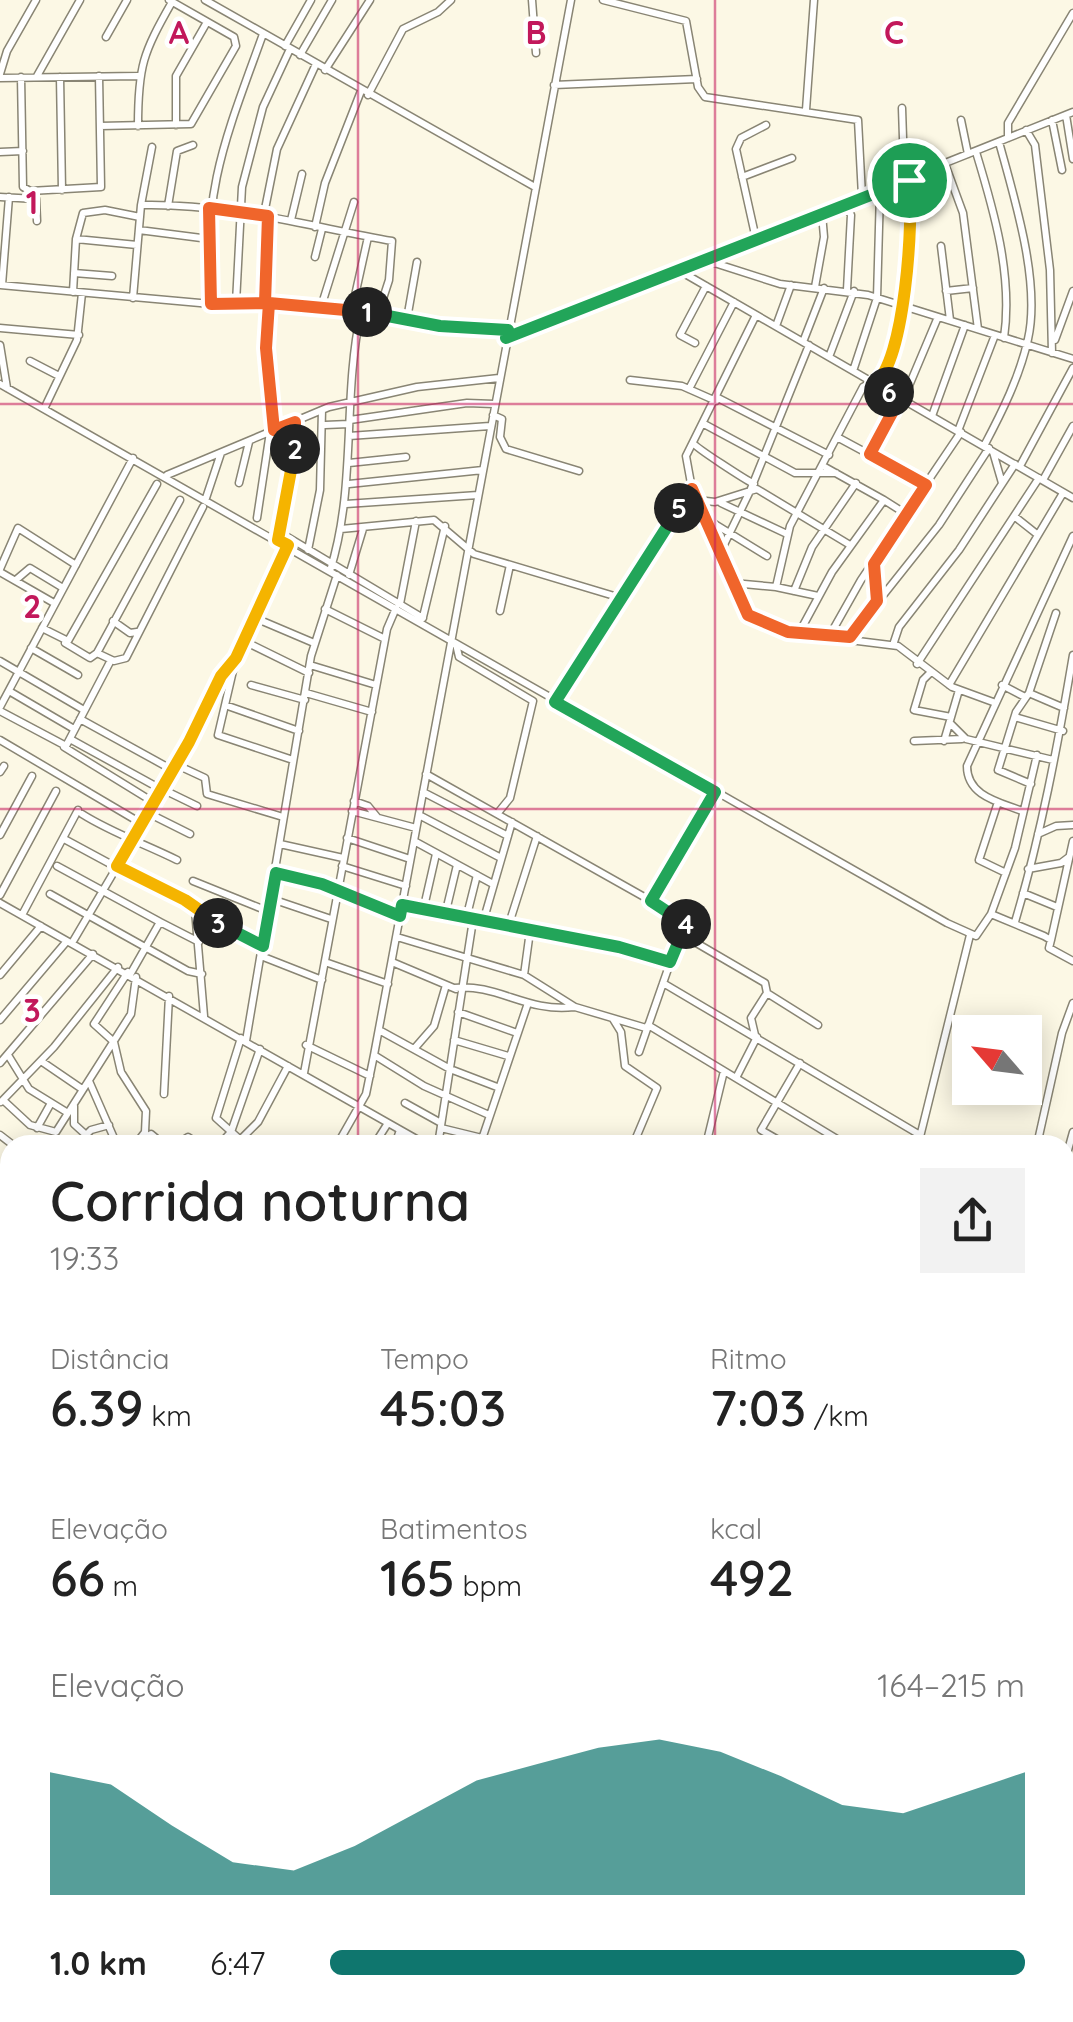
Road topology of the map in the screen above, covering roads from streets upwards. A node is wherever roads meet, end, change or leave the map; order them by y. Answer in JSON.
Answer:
{"nodes":[{"id":1,"x":36,"y":0,"type":"edge"},
{"id":2,"x":80,"y":0,"type":"edge"},
{"id":3,"x":127,"y":0,"type":"edge"},
{"id":4,"x":205,"y":0,"type":"edge"},
{"id":5,"x":311,"y":0,"type":"edge"},
{"id":6,"x":332,"y":0,"type":"edge"},
{"id":7,"x":370,"y":0,"type":"edge"},
{"id":8,"x":451,"y":0,"type":"edge"},
{"id":9,"x":532,"y":0,"type":"edge"},
{"id":10,"x":571,"y":0,"type":"edge"},
{"id":11,"x":602,"y":0,"type":"edge"},
{"id":12,"x":814,"y":0,"type":"edge"},
{"id":13,"x":171,"y":1,"type":"edge"},
{"id":14,"x":1073,"y":13,"type":"edge"},
{"id":15,"x":207,"y":22,"type":"junction"},
{"id":16,"x":264,"y":34,"type":"junction"},
{"id":17,"x":106,"y":37,"type":"dead end"},
{"id":18,"x":287,"y":48,"type":"junction"},
{"id":19,"x":536,"y":54,"type":"dead end"},
{"id":20,"x":300,"y":56,"type":"junction"},
{"id":21,"x":316,"y":64,"type":"junction"},
{"id":22,"x":326,"y":70,"type":"junction"},
{"id":23,"x":0,"y":76,"type":"edge"},
{"id":24,"x":99,"y":76,"type":"junction"},
{"id":25,"x":138,"y":76,"type":"junction"},
{"id":26,"x":21,"y":77,"type":"junction"},
{"id":27,"x":36,"y":77,"type":"junction"},
{"id":28,"x":60,"y":77,"type":"junction"},
{"id":29,"x":696,"y":79,"type":"junction"},
{"id":30,"x":554,"y":85,"type":"junction"},
{"id":31,"x":364,"y":92,"type":"junction"},
{"id":32,"x":902,"y":108,"type":"dead end"},
{"id":33,"x":806,"y":110,"type":"junction"},
{"id":34,"x":1070,"y":113,"type":"edge"},
{"id":35,"x":961,"y":120,"type":"dead end"},
{"id":36,"x":1052,"y":120,"type":"junction"},
{"id":37,"x":176,"y":125,"type":"junction"},
{"id":38,"x":100,"y":126,"type":"junction"},
{"id":39,"x":138,"y":126,"type":"junction"},
{"id":40,"x":766,"y":126,"type":"dead end"},
{"id":41,"x":1026,"y":130,"type":"junction"},
{"id":42,"x":1008,"y":139,"type":"junction"},
{"id":43,"x":999,"y":142,"type":"junction"},
{"id":44,"x":193,"y":146,"type":"dead end"},
{"id":45,"x":152,"y":147,"type":"dead end"},
{"id":46,"x":22,"y":151,"type":"junction"},
{"id":47,"x":0,"y":152,"type":"edge"},
{"id":48,"x":972,"y":153,"type":"junction"},
{"id":49,"x":792,"y":158,"type":"dead end"},
{"id":50,"x":1073,"y":158,"type":"edge"},
{"id":51,"x":945,"y":164,"type":"junction"},
{"id":52,"x":1062,"y":170,"type":"dead end"},
{"id":53,"x":302,"y":174,"type":"dead end"},
{"id":54,"x":742,"y":177,"type":"junction"},
{"id":55,"x":909,"y":180,"type":"junction"},
{"id":56,"x":534,"y":187,"type":"junction"},
{"id":57,"x":62,"y":190,"type":"junction"},
{"id":58,"x":880,"y":192,"type":"junction"},
{"id":59,"x":865,"y":193,"type":"junction"},
{"id":60,"x":4,"y":197,"type":"edge"},
{"id":61,"x":354,"y":202,"type":"dead end"},
{"id":62,"x":844,"y":204,"type":"junction"},
{"id":63,"x":140,"y":205,"type":"junction"},
{"id":64,"x":168,"y":206,"type":"junction"},
{"id":65,"x":209,"y":208,"type":"junction"},
{"id":66,"x":240,"y":212,"type":"junction"},
{"id":67,"x":822,"y":214,"type":"junction"},
{"id":68,"x":266,"y":215,"type":"junction"},
{"id":69,"x":140,"y":217,"type":"junction"},
{"id":70,"x":291,"y":220,"type":"junction"},
{"id":71,"x":37,"y":222,"type":"dead end"},
{"id":72,"x":319,"y":228,"type":"junction"},
{"id":73,"x":139,"y":230,"type":"junction"},
{"id":74,"x":344,"y":232,"type":"junction"},
{"id":75,"x":368,"y":237,"type":"junction"},
{"id":76,"x":209,"y":239,"type":"junction"},
{"id":77,"x":76,"y":240,"type":"junction"},
{"id":78,"x":756,"y":240,"type":"junction"},
{"id":79,"x":138,"y":245,"type":"junction"},
{"id":80,"x":941,"y":246,"type":"dead end"},
{"id":81,"x":315,"y":257,"type":"dead end"},
{"id":82,"x":706,"y":260,"type":"junction"},
{"id":83,"x":417,"y":262,"type":"dead end"},
{"id":84,"x":679,"y":270,"type":"junction"},
{"id":85,"x":74,"y":274,"type":"junction"},
{"id":86,"x":112,"y":276,"type":"dead end"},
{"id":87,"x":1,"y":285,"type":"edge"},
{"id":88,"x":791,"y":285,"type":"junction"},
{"id":89,"x":706,"y":286,"type":"junction"},
{"id":90,"x":819,"y":288,"type":"junction"},
{"id":91,"x":973,"y":288,"type":"junction"},
{"id":92,"x":851,"y":290,"type":"junction"},
{"id":93,"x":946,"y":291,"type":"junction"},
{"id":94,"x":1073,"y":291,"type":"edge"},
{"id":95,"x":77,"y":292,"type":"junction"},
{"id":96,"x":133,"y":298,"type":"junction"},
{"id":97,"x":877,"y":298,"type":"junction"},
{"id":98,"x":734,"y":302,"type":"junction"},
{"id":99,"x":236,"y":303,"type":"junction"},
{"id":100,"x":267,"y":303,"type":"junction"},
{"id":101,"x":211,"y":304,"type":"junction"},
{"id":102,"x":906,"y":306,"type":"junction"},
{"id":103,"x":320,"y":307,"type":"junction"},
{"id":104,"x":357,"y":310,"type":"junction"},
{"id":105,"x":378,"y":314,"type":"junction"},
{"id":106,"x":756,"y":315,"type":"junction"},
{"id":107,"x":938,"y":317,"type":"junction"},
{"id":108,"x":407,"y":319,"type":"junction"},
{"id":109,"x":950,"y":320,"type":"junction"},
{"id":110,"x":965,"y":325,"type":"junction"},
{"id":111,"x":776,"y":326,"type":"junction"},
{"id":112,"x":0,"y":328,"type":"edge"},
{"id":113,"x":978,"y":328,"type":"junction"},
{"id":114,"x":507,"y":334,"type":"junction"},
{"id":115,"x":79,"y":335,"type":"junction"},
{"id":116,"x":999,"y":337,"type":"junction"},
{"id":117,"x":1054,"y":341,"type":"junction"},
{"id":118,"x":695,"y":343,"type":"dead end"},
{"id":119,"x":806,"y":344,"type":"junction"},
{"id":120,"x":0,"y":345,"type":"edge"},
{"id":121,"x":1030,"y":348,"type":"junction"},
{"id":122,"x":1056,"y":354,"type":"junction"},
{"id":123,"x":829,"y":357,"type":"junction"},
{"id":124,"x":1073,"y":359,"type":"edge"},
{"id":125,"x":30,"y":361,"type":"dead end"},
{"id":126,"x":1071,"y":372,"type":"edge"},
{"id":127,"x":856,"y":373,"type":"junction"},
{"id":128,"x":59,"y":376,"type":"junction"},
{"id":129,"x":498,"y":378,"type":"junction"},
{"id":130,"x":630,"y":380,"type":"dead end"},
{"id":131,"x":874,"y":384,"type":"junction"},
{"id":132,"x":4,"y":386,"type":"edge"},
{"id":133,"x":863,"y":387,"type":"junction"},
{"id":134,"x":689,"y":389,"type":"junction"},
{"id":135,"x":901,"y":399,"type":"junction"},
{"id":136,"x":717,"y":400,"type":"junction"},
{"id":137,"x":351,"y":401,"type":"junction"},
{"id":138,"x":494,"y":404,"type":"junction"},
{"id":139,"x":44,"y":409,"type":"junction"},
{"id":140,"x":322,"y":410,"type":"junction"},
{"id":141,"x":492,"y":415,"type":"junction"},
{"id":142,"x":932,"y":416,"type":"junction"},
{"id":143,"x":295,"y":422,"type":"junction"},
{"id":144,"x":350,"y":422,"type":"junction"},
{"id":145,"x":704,"y":424,"type":"junction"},
{"id":146,"x":325,"y":425,"type":"junction"},
{"id":147,"x":490,"y":426,"type":"junction"},
{"id":148,"x":1073,"y":426,"type":"edge"},
{"id":149,"x":776,"y":428,"type":"junction"},
{"id":150,"x":272,"y":431,"type":"junction"},
{"id":151,"x":960,"y":432,"type":"junction"},
{"id":152,"x":349,"y":436,"type":"junction"},
{"id":153,"x":838,"y":437,"type":"junction"},
{"id":154,"x":249,"y":441,"type":"junction"},
{"id":155,"x":693,"y":443,"type":"junction"},
{"id":156,"x":989,"y":448,"type":"junction"},
{"id":157,"x":221,"y":454,"type":"junction"},
{"id":158,"x":828,"y":454,"type":"junction"},
{"id":159,"x":870,"y":454,"type":"junction"},
{"id":160,"x":767,"y":456,"type":"junction"},
{"id":161,"x":406,"y":457,"type":"dead end"},
{"id":162,"x":133,"y":458,"type":"junction"},
{"id":163,"x":350,"y":463,"type":"junction"},
{"id":164,"x":1017,"y":465,"type":"junction"},
{"id":165,"x":823,"y":466,"type":"junction"},
{"id":166,"x":482,"y":470,"type":"junction"},
{"id":167,"x":579,"y":471,"type":"dead end"},
{"id":168,"x":836,"y":472,"type":"junction"},
{"id":169,"x":166,"y":475,"type":"junction"},
{"id":170,"x":817,"y":476,"type":"junction"},
{"id":171,"x":1041,"y":480,"type":"junction"},
{"id":172,"x":239,"y":483,"type":"dead end"},
{"id":173,"x":856,"y":483,"type":"junction"},
{"id":174,"x":157,"y":484,"type":"dead end"},
{"id":175,"x":349,"y":484,"type":"junction"},
{"id":176,"x":1002,"y":484,"type":"junction"},
{"id":177,"x":926,"y":485,"type":"junction"},
{"id":178,"x":752,"y":488,"type":"junction"},
{"id":179,"x":692,"y":489,"type":"junction"},
{"id":180,"x":1064,"y":493,"type":"junction"},
{"id":181,"x":478,"y":495,"type":"junction"},
{"id":182,"x":206,"y":498,"type":"junction"},
{"id":183,"x":1073,"y":498,"type":"edge"},
{"id":184,"x":180,"y":500,"type":"dead end"},
{"id":185,"x":697,"y":500,"type":"junction"},
{"id":186,"x":884,"y":500,"type":"junction"},
{"id":187,"x":715,"y":502,"type":"junction"},
{"id":188,"x":346,"y":504,"type":"junction"},
{"id":189,"x":203,"y":508,"type":"dead end"},
{"id":190,"x":744,"y":510,"type":"junction"},
{"id":191,"x":798,"y":510,"type":"junction"},
{"id":192,"x":906,"y":514,"type":"junction"},
{"id":193,"x":1014,"y":516,"type":"junction"},
{"id":194,"x":704,"y":517,"type":"junction"},
{"id":195,"x":258,"y":518,"type":"dead end"},
{"id":196,"x":416,"y":520,"type":"junction"},
{"id":197,"x":445,"y":526,"type":"junction"},
{"id":198,"x":826,"y":528,"type":"junction"},
{"id":199,"x":363,"y":529,"type":"junction"},
{"id":200,"x":342,"y":530,"type":"junction"},
{"id":201,"x":787,"y":534,"type":"junction"},
{"id":202,"x":731,"y":535,"type":"junction"},
{"id":203,"x":1038,"y":535,"type":"junction"},
{"id":204,"x":1073,"y":536,"type":"edge"},
{"id":205,"x":280,"y":537,"type":"junction"},
{"id":206,"x":288,"y":545,"type":"junction"},
{"id":207,"x":850,"y":545,"type":"junction"},
{"id":208,"x":308,"y":550,"type":"junction"},
{"id":209,"x":468,"y":551,"type":"junction"},
{"id":210,"x":720,"y":553,"type":"junction"},
{"id":211,"x":767,"y":556,"type":"dead end"},
{"id":212,"x":874,"y":564,"type":"junction"},
{"id":213,"x":76,"y":565,"type":"junction"},
{"id":214,"x":510,"y":566,"type":"junction"},
{"id":215,"x":0,"y":570,"type":"edge"},
{"id":216,"x":333,"y":570,"type":"junction"},
{"id":217,"x":349,"y":575,"type":"junction"},
{"id":218,"x":18,"y":579,"type":"junction"},
{"id":219,"x":733,"y":583,"type":"junction"},
{"id":220,"x":776,"y":587,"type":"junction"},
{"id":221,"x":63,"y":588,"type":"junction"},
{"id":222,"x":794,"y":591,"type":"junction"},
{"id":223,"x":818,"y":596,"type":"junction"},
{"id":224,"x":621,"y":598,"type":"junction"},
{"id":225,"x":877,"y":601,"type":"junction"},
{"id":226,"x":54,"y":603,"type":"junction"},
{"id":227,"x":398,"y":606,"type":"junction"},
{"id":228,"x":324,"y":608,"type":"junction"},
{"id":229,"x":500,"y":611,"type":"dead end"},
{"id":230,"x":1056,"y":613,"type":"dead end"},
{"id":231,"x":255,"y":618,"type":"junction"},
{"id":232,"x":113,"y":621,"type":"junction"},
{"id":233,"x":422,"y":621,"type":"junction"},
{"id":234,"x":42,"y":628,"type":"junction"},
{"id":235,"x":138,"y":631,"type":"junction"},
{"id":236,"x":800,"y":633,"type":"junction"},
{"id":237,"x":830,"y":635,"type":"junction"},
{"id":238,"x":850,"y":637,"type":"junction"},
{"id":239,"x":386,"y":640,"type":"junction"},
{"id":240,"x":244,"y":641,"type":"junction"},
{"id":241,"x":65,"y":642,"type":"junction"},
{"id":242,"x":314,"y":642,"type":"junction"},
{"id":243,"x":453,"y":642,"type":"junction"},
{"id":244,"x":892,"y":645,"type":"junction"},
{"id":245,"x":31,"y":648,"type":"junction"},
{"id":246,"x":97,"y":652,"type":"junction"},
{"id":247,"x":1073,"y":655,"type":"edge"},
{"id":248,"x":236,"y":658,"type":"junction"},
{"id":249,"x":111,"y":660,"type":"junction"},
{"id":250,"x":0,"y":661,"type":"edge"},
{"id":251,"x":918,"y":664,"type":"junction"},
{"id":252,"x":310,"y":669,"type":"junction"},
{"id":253,"x":19,"y":672,"type":"junction"},
{"id":254,"x":930,"y":674,"type":"junction"},
{"id":255,"x":78,"y":675,"type":"dead end"},
{"id":256,"x":251,"y":684,"type":"dead end"},
{"id":257,"x":376,"y":685,"type":"junction"},
{"id":258,"x":949,"y":685,"type":"junction"},
{"id":259,"x":1002,"y":685,"type":"junction"},
{"id":260,"x":959,"y":690,"type":"junction"},
{"id":261,"x":9,"y":691,"type":"junction"},
{"id":262,"x":1027,"y":695,"type":"junction"},
{"id":263,"x":306,"y":696,"type":"junction"},
{"id":264,"x":555,"y":702,"type":"junction"},
{"id":265,"x":993,"y":702,"type":"junction"},
{"id":266,"x":1,"y":704,"type":"edge"},
{"id":267,"x":225,"y":705,"type":"junction"},
{"id":268,"x":1064,"y":708,"type":"junction"},
{"id":269,"x":372,"y":712,"type":"junction"},
{"id":270,"x":82,"y":714,"type":"junction"},
{"id":271,"x":1015,"y":717,"type":"junction"},
{"id":272,"x":950,"y":720,"type":"junction"},
{"id":273,"x":74,"y":729,"type":"junction"},
{"id":274,"x":299,"y":731,"type":"junction"},
{"id":275,"x":1063,"y":731,"type":"junction"},
{"id":276,"x":966,"y":738,"type":"junction"},
{"id":277,"x":70,"y":739,"type":"junction"},
{"id":278,"x":0,"y":740,"type":"edge"},
{"id":279,"x":944,"y":740,"type":"junction"},
{"id":280,"x":914,"y":741,"type":"dead end"},
{"id":281,"x":978,"y":741,"type":"junction"},
{"id":282,"x":1006,"y":746,"type":"junction"},
{"id":283,"x":64,"y":747,"type":"junction"},
{"id":284,"x":1037,"y":754,"type":"junction"},
{"id":285,"x":293,"y":760,"type":"junction"},
{"id":286,"x":1053,"y":760,"type":"junction"},
{"id":287,"x":173,"y":766,"type":"junction"},
{"id":288,"x":426,"y":774,"type":"junction"},
{"id":289,"x":32,"y":776,"type":"dead end"},
{"id":290,"x":1030,"y":784,"type":"junction"},
{"id":291,"x":159,"y":788,"type":"junction"},
{"id":292,"x":56,"y":791,"type":"dead end"},
{"id":293,"x":423,"y":792,"type":"junction"},
{"id":294,"x":715,"y":792,"type":"junction"},
{"id":295,"x":150,"y":800,"type":"dead end"},
{"id":296,"x":354,"y":801,"type":"junction"},
{"id":297,"x":998,"y":802,"type":"junction"},
{"id":298,"x":197,"y":806,"type":"dead end"},
{"id":299,"x":352,"y":811,"type":"junction"},
{"id":300,"x":1022,"y":811,"type":"junction"},
{"id":301,"x":148,"y":813,"type":"junction"},
{"id":302,"x":497,"y":814,"type":"junction"},
{"id":303,"x":419,"y":815,"type":"junction"},
{"id":304,"x":282,"y":817,"type":"junction"},
{"id":305,"x":378,"y":818,"type":"junction"},
{"id":306,"x":134,"y":819,"type":"dead end"},
{"id":307,"x":512,"y":822,"type":"junction"},
{"id":308,"x":1073,"y":825,"type":"edge"},
{"id":309,"x":416,"y":828,"type":"junction"},
{"id":310,"x":190,"y":834,"type":"dead end"},
{"id":311,"x":1037,"y":834,"type":"junction"},
{"id":312,"x":0,"y":835,"type":"edge"},
{"id":313,"x":508,"y":836,"type":"junction"},
{"id":314,"x":538,"y":836,"type":"junction"},
{"id":315,"x":134,"y":838,"type":"junction"},
{"id":316,"x":347,"y":838,"type":"junction"},
{"id":317,"x":66,"y":840,"type":"dead end"},
{"id":318,"x":414,"y":841,"type":"junction"},
{"id":319,"x":280,"y":844,"type":"junction"},
{"id":320,"x":1072,"y":848,"type":"edge"},
{"id":321,"x":436,"y":854,"type":"junction"},
{"id":322,"x":501,"y":858,"type":"junction"},
{"id":323,"x":410,"y":859,"type":"junction"},
{"id":324,"x":177,"y":860,"type":"dead end"},
{"id":325,"x":343,"y":862,"type":"junction"},
{"id":326,"x":456,"y":864,"type":"junction"},
{"id":327,"x":57,"y":866,"type":"dead end"},
{"id":328,"x":117,"y":866,"type":"junction"},
{"id":329,"x":1028,"y":869,"type":"junction"},
{"id":330,"x":276,"y":873,"type":"junction"},
{"id":331,"x":1006,"y":873,"type":"junction"},
{"id":332,"x":477,"y":875,"type":"junction"},
{"id":333,"x":193,"y":881,"type":"dead end"},
{"id":334,"x":493,"y":884,"type":"junction"},
{"id":335,"x":406,"y":886,"type":"junction"},
{"id":336,"x":104,"y":890,"type":"junction"},
{"id":337,"x":337,"y":890,"type":"junction"},
{"id":338,"x":50,"y":894,"type":"dead end"},
{"id":339,"x":1024,"y":894,"type":"junction"},
{"id":340,"x":0,"y":895,"type":"edge"},
{"id":341,"x":272,"y":900,"type":"junction"},
{"id":342,"x":651,"y":901,"type":"junction"},
{"id":343,"x":0,"y":903,"type":"edge"},
{"id":344,"x":402,"y":905,"type":"junction"},
{"id":345,"x":1058,"y":906,"type":"junction"},
{"id":346,"x":195,"y":909,"type":"junction"},
{"id":347,"x":423,"y":911,"type":"junction"},
{"id":348,"x":270,"y":912,"type":"junction"},
{"id":349,"x":992,"y":914,"type":"junction"},
{"id":350,"x":22,"y":915,"type":"junction"},
{"id":351,"x":89,"y":915,"type":"junction"},
{"id":352,"x":445,"y":915,"type":"junction"},
{"id":353,"x":400,"y":916,"type":"junction"},
{"id":354,"x":331,"y":919,"type":"junction"},
{"id":355,"x":470,"y":920,"type":"junction"},
{"id":356,"x":160,"y":922,"type":"junction"},
{"id":357,"x":483,"y":922,"type":"junction"},
{"id":358,"x":1014,"y":922,"type":"junction"},
{"id":359,"x":41,"y":926,"type":"junction"},
{"id":360,"x":508,"y":926,"type":"junction"},
{"id":361,"x":530,"y":930,"type":"junction"},
{"id":362,"x":681,"y":934,"type":"junction"},
{"id":363,"x":970,"y":935,"type":"junction"},
{"id":364,"x":396,"y":936,"type":"junction"},
{"id":365,"x":1051,"y":940,"type":"junction"},
{"id":366,"x":70,"y":941,"type":"junction"},
{"id":367,"x":200,"y":942,"type":"junction"},
{"id":368,"x":263,"y":946,"type":"junction"},
{"id":369,"x":146,"y":947,"type":"junction"},
{"id":370,"x":94,"y":954,"type":"junction"},
{"id":371,"x":262,"y":956,"type":"junction"},
{"id":372,"x":466,"y":958,"type":"junction"},
{"id":373,"x":325,"y":962,"type":"junction"},
{"id":374,"x":392,"y":962,"type":"junction"},
{"id":375,"x":670,"y":962,"type":"junction"},
{"id":376,"x":1073,"y":962,"type":"edge"},
{"id":377,"x":118,"y":967,"type":"junction"},
{"id":378,"x":132,"y":974,"type":"junction"},
{"id":379,"x":202,"y":974,"type":"junction"},
{"id":380,"x":0,"y":975,"type":"edge"},
{"id":381,"x":524,"y":975,"type":"junction"},
{"id":382,"x":322,"y":980,"type":"junction"},
{"id":383,"x":663,"y":983,"type":"junction"},
{"id":384,"x":388,"y":984,"type":"junction"},
{"id":385,"x":456,"y":988,"type":"junction"},
{"id":386,"x":767,"y":993,"type":"junction"},
{"id":387,"x":169,"y":996,"type":"junction"},
{"id":388,"x":1073,"y":1003,"type":"edge"},
{"id":389,"x":527,"y":1006,"type":"junction"},
{"id":390,"x":575,"y":1007,"type":"junction"},
{"id":391,"x":458,"y":1012,"type":"junction"},
{"id":392,"x":204,"y":1016,"type":"junction"},
{"id":393,"x":612,"y":1018,"type":"junction"},
{"id":394,"x":0,"y":1020,"type":"edge"},
{"id":395,"x":818,"y":1025,"type":"dead end"},
{"id":396,"x":647,"y":1026,"type":"junction"},
{"id":397,"x":379,"y":1030,"type":"junction"},
{"id":398,"x":517,"y":1034,"type":"junction"},
{"id":399,"x":756,"y":1036,"type":"junction"},
{"id":400,"x":243,"y":1040,"type":"junction"},
{"id":401,"x":454,"y":1040,"type":"junction"},
{"id":402,"x":114,"y":1042,"type":"junction"},
{"id":403,"x":306,"y":1045,"type":"junction"},
{"id":404,"x":260,"y":1049,"type":"junction"},
{"id":405,"x":414,"y":1049,"type":"junction"},
{"id":406,"x":639,"y":1052,"type":"dead end"},
{"id":407,"x":8,"y":1055,"type":"junction"},
{"id":408,"x":374,"y":1055,"type":"junction"},
{"id":409,"x":508,"y":1056,"type":"junction"},
{"id":410,"x":304,"y":1060,"type":"junction"},
{"id":411,"x":40,"y":1061,"type":"junction"},
{"id":412,"x":0,"y":1063,"type":"edge"},
{"id":413,"x":800,"y":1063,"type":"junction"},
{"id":414,"x":291,"y":1067,"type":"junction"},
{"id":415,"x":450,"y":1069,"type":"junction"},
{"id":416,"x":724,"y":1071,"type":"junction"},
{"id":417,"x":462,"y":1074,"type":"junction"},
{"id":418,"x":304,"y":1075,"type":"junction"},
{"id":419,"x":370,"y":1076,"type":"junction"},
{"id":420,"x":736,"y":1078,"type":"junction"},
{"id":421,"x":24,"y":1079,"type":"junction"},
{"id":422,"x":89,"y":1080,"type":"junction"},
{"id":423,"x":448,"y":1080,"type":"junction"},
{"id":424,"x":497,"y":1087,"type":"junction"},
{"id":425,"x":82,"y":1089,"type":"junction"},
{"id":426,"x":164,"y":1094,"type":"dead end"},
{"id":427,"x":446,"y":1097,"type":"junction"},
{"id":428,"x":2,"y":1101,"type":"edge"},
{"id":429,"x":52,"y":1103,"type":"junction"},
{"id":430,"x":405,"y":1103,"type":"dead end"},
{"id":431,"x":776,"y":1104,"type":"junction"},
{"id":432,"x":360,"y":1107,"type":"junction"},
{"id":433,"x":71,"y":1110,"type":"junction"},
{"id":434,"x":489,"y":1115,"type":"junction"},
{"id":435,"x":388,"y":1123,"type":"junction"},
{"id":436,"x":109,"y":1125,"type":"junction"},
{"id":437,"x":441,"y":1126,"type":"junction"},
{"id":438,"x":38,"y":1128,"type":"junction"},
{"id":439,"x":400,"y":1130,"type":"junction"},
{"id":440,"x":231,"y":1132,"type":"junction"},
{"id":441,"x":710,"y":1132,"type":"junction"},
{"id":442,"x":85,"y":1134,"type":"joint"},
{"id":443,"x":920,"y":1134,"type":"joint"},
{"id":444,"x":112,"y":1135,"type":"edge"},
{"id":445,"x":140,"y":1135,"type":"edge"},
{"id":446,"x":228,"y":1135,"type":"edge"},
{"id":447,"x":234,"y":1135,"type":"edge"},
{"id":448,"x":247,"y":1135,"type":"edge"},
{"id":449,"x":343,"y":1135,"type":"edge"},
{"id":450,"x":380,"y":1135,"type":"edge"},
{"id":451,"x":398,"y":1135,"type":"edge"},
{"id":452,"x":409,"y":1135,"type":"edge"},
{"id":453,"x":440,"y":1135,"type":"edge"},
{"id":454,"x":464,"y":1135,"type":"edge"},
{"id":455,"x":483,"y":1135,"type":"edge"},
{"id":456,"x":637,"y":1135,"type":"edge"},
{"id":457,"x":709,"y":1135,"type":"edge"},
{"id":458,"x":712,"y":1135,"type":"edge"},
{"id":459,"x":770,"y":1135,"type":"edge"},
{"id":460,"x":823,"y":1135,"type":"edge"},
{"id":461,"x":1039,"y":1135,"type":"edge"}],
"edges":[{"from":1,"to":23,"type":"street"},
{"from":2,"to":27,"type":"street"},
{"from":3,"to":17,"type":"street"},
{"from":4,"to":16,"type":"street"},
{"from":5,"to":18,"type":"street"},
{"from":6,"to":20,"type":"street"},
{"from":7,"to":22,"type":"street"},
{"from":8,"to":31,"type":"street"},
{"from":9,"to":19,"type":"street"},
{"from":10,"to":30,"type":"street"},
{"from":11,"to":29,"type":"street"},
{"from":12,"to":33,"type":"street"},
{"from":13,"to":15,"type":"street"},
{"from":13,"to":25,"type":"street"},
{"from":14,"to":42,"type":"street"},
{"from":15,"to":37,"type":"street"},
{"from":15,"to":37,"type":"street"},
{"from":16,"to":18,"type":"street"},
{"from":16,"to":65,"type":"street"},
{"from":18,"to":20,"type":"street"},
{"from":18,"to":66,"type":"street"},
{"from":20,"to":21,"type":"street"},
{"from":21,"to":22,"type":"street"},
{"from":21,"to":68,"type":"street"},
{"from":22,"to":31,"type":"street"},
{"from":23,"to":26,"type":"street"},
{"from":24,"to":25,"type":"street"},
{"from":24,"to":28,"type":"street"},
{"from":24,"to":38,"type":"street"},
{"from":25,"to":39,"type":"street"},
{"from":26,"to":27,"type":"street"},
{"from":26,"to":46,"type":"street"},
{"from":27,"to":28,"type":"street"},
{"from":28,"to":57,"type":"street"},
{"from":29,"to":30,"type":"street"},
{"from":29,"to":33,"type":"street"},
{"from":30,"to":56,"type":"street"},
{"from":31,"to":56,"type":"street"},
{"from":31,"to":72,"type":"street"},
{"from":32,"to":55,"type":"street"},
{"from":33,"to":59,"type":"street"},
{"from":34,"to":36,"type":"street"},
{"from":34,"to":50,"type":"street"},
{"from":35,"to":48,"type":"street"},
{"from":36,"to":41,"type":"street"},
{"from":36,"to":52,"type":"street"},
{"from":37,"to":39,"type":"street"},
{"from":38,"to":39,"type":"street"},
{"from":38,"to":57,"type":"street"},
{"from":40,"to":54,"type":"street"},
{"from":41,"to":42,"type":"street"},
{"from":41,"to":117,"type":"street"},
{"from":42,"to":43,"type":"street"},
{"from":43,"to":48,"type":"street"},
{"from":43,"to":121,"type":"street"},
{"from":44,"to":64,"type":"street"},
{"from":45,"to":63,"type":"street"},
{"from":46,"to":47,"type":"street"},
{"from":46,"to":57,"type":"street"},
{"from":48,"to":51,"type":"street"},
{"from":48,"to":116,"type":"street"},
{"from":49,"to":54,"type":"street"},
{"from":51,"to":55,"type":"street"},
{"from":51,"to":91,"type":"street"},
{"from":53,"to":70,"type":"street"},
{"from":54,"to":78,"type":"street"},
{"from":55,"to":58,"type":"street"},
{"from":55,"to":102,"type":"street"},
{"from":56,"to":114,"type":"street"},
{"from":58,"to":59,"type":"street"},
{"from":58,"to":97,"type":"street"},
{"from":59,"to":62,"type":"street"},
{"from":60,"to":71,"type":"street"},
{"from":60,"to":87,"type":"street"},
{"from":61,"to":74,"type":"street"},
{"from":62,"to":67,"type":"street"},
{"from":62,"to":92,"type":"street"},
{"from":63,"to":64,"type":"street"},
{"from":63,"to":69,"type":"street"},
{"from":64,"to":65,"type":"street"},
{"from":65,"to":66,"type":"street"},
{"from":65,"to":76,"type":"street"},
{"from":66,"to":68,"type":"street"},
{"from":66,"to":99,"type":"street"},
{"from":67,"to":78,"type":"street"},
{"from":67,"to":90,"type":"street"},
{"from":68,"to":70,"type":"street"},
{"from":68,"to":100,"type":"street"},
{"from":69,"to":73,"type":"street"},
{"from":69,"to":77,"type":"street"},
{"from":70,"to":72,"type":"street"},
{"from":72,"to":74,"type":"street"},
{"from":72,"to":81,"type":"street"},
{"from":73,"to":76,"type":"street"},
{"from":73,"to":79,"type":"street"},
{"from":74,"to":75,"type":"street"},
{"from":74,"to":103,"type":"street"},
{"from":75,"to":104,"type":"street"},
{"from":75,"to":105,"type":"street"},
{"from":76,"to":101,"type":"street"},
{"from":77,"to":79,"type":"street"},
{"from":77,"to":85,"type":"street"},
{"from":78,"to":82,"type":"street"},
{"from":79,"to":96,"type":"street"},
{"from":80,"to":93,"type":"street"},
{"from":82,"to":84,"type":"street"},
{"from":82,"to":88,"type":"street"},
{"from":83,"to":108,"type":"street"},
{"from":84,"to":89,"type":"street"},
{"from":84,"to":114,"type":"street"},
{"from":85,"to":86,"type":"street"},
{"from":85,"to":95,"type":"street"},
{"from":87,"to":95,"type":"street"},
{"from":88,"to":90,"type":"street"},
{"from":88,"to":111,"type":"street"},
{"from":89,"to":98,"type":"street"},
{"from":89,"to":118,"type":"street"},
{"from":90,"to":92,"type":"street"},
{"from":90,"to":119,"type":"street"},
{"from":91,"to":93,"type":"street"},
{"from":91,"to":113,"type":"street"},
{"from":92,"to":97,"type":"street"},
{"from":92,"to":123,"type":"street"},
{"from":93,"to":109,"type":"street"},
{"from":94,"to":117,"type":"street"},
{"from":95,"to":96,"type":"street"},
{"from":95,"to":115,"type":"street"},
{"from":96,"to":101,"type":"street"},
{"from":97,"to":102,"type":"street"},
{"from":97,"to":127,"type":"street"},
{"from":98,"to":106,"type":"street"},
{"from":98,"to":134,"type":"street"},
{"from":99,"to":100,"type":"street"},
{"from":99,"to":101,"type":"street"},
{"from":100,"to":103,"type":"street"},
{"from":100,"to":150,"type":"street"},
{"from":102,"to":107,"type":"street"},
{"from":102,"to":131,"type":"street"},
{"from":103,"to":104,"type":"street"},
{"from":104,"to":105,"type":"street"},
{"from":104,"to":137,"type":"street"},
{"from":105,"to":108,"type":"street"},
{"from":106,"to":111,"type":"street"},
{"from":106,"to":136,"type":"street"},
{"from":107,"to":109,"type":"street"},
{"from":107,"to":135,"type":"street"},
{"from":108,"to":114,"type":"street"},
{"from":109,"to":110,"type":"street"},
{"from":110,"to":113,"type":"street"},
{"from":110,"to":142,"type":"street"},
{"from":111,"to":119,"type":"street"},
{"from":112,"to":115,"type":"street"},
{"from":113,"to":116,"type":"street"},
{"from":114,"to":129,"type":"street"},
{"from":115,"to":128,"type":"street"},
{"from":116,"to":121,"type":"street"},
{"from":116,"to":151,"type":"street"},
{"from":117,"to":122,"type":"street"},
{"from":119,"to":123,"type":"street"},
{"from":119,"to":149,"type":"street"},
{"from":120,"to":132,"type":"street"},
{"from":121,"to":122,"type":"street"},
{"from":121,"to":156,"type":"street"},
{"from":122,"to":124,"type":"street"},
{"from":122,"to":126,"type":"street"},
{"from":123,"to":127,"type":"street"},
{"from":125,"to":128,"type":"street"},
{"from":126,"to":164,"type":"street"},
{"from":127,"to":131,"type":"street"},
{"from":127,"to":133,"type":"street"},
{"from":128,"to":139,"type":"street"},
{"from":129,"to":137,"type":"street"},
{"from":129,"to":138,"type":"street"},
{"from":130,"to":134,"type":"street"},
{"from":131,"to":133,"type":"street"},
{"from":131,"to":135,"type":"street"},
{"from":132,"to":139,"type":"street"},
{"from":133,"to":153,"type":"street"},
{"from":134,"to":136,"type":"street"},
{"from":135,"to":142,"type":"street"},
{"from":135,"to":159,"type":"street"},
{"from":136,"to":145,"type":"street"},
{"from":136,"to":149,"type":"street"},
{"from":137,"to":140,"type":"street"},
{"from":137,"to":144,"type":"street"},
{"from":138,"to":141,"type":"street"},
{"from":138,"to":144,"type":"street"},
{"from":139,"to":162,"type":"street"},
{"from":140,"to":143,"type":"street"},
{"from":140,"to":146,"type":"street"},
{"from":141,"to":147,"type":"street"},
{"from":141,"to":167,"type":"street"},
{"from":142,"to":151,"type":"street"},
{"from":143,"to":150,"type":"street"},
{"from":143,"to":205,"type":"street"},
{"from":144,"to":146,"type":"street"},
{"from":144,"to":152,"type":"street"},
{"from":145,"to":155,"type":"street"},
{"from":145,"to":160,"type":"street"},
{"from":146,"to":208,"type":"street"},
{"from":147,"to":152,"type":"street"},
{"from":147,"to":166,"type":"street"},
{"from":148,"to":171,"type":"street"},
{"from":149,"to":158,"type":"street"},
{"from":149,"to":160,"type":"street"},
{"from":150,"to":154,"type":"street"},
{"from":150,"to":195,"type":"street"},
{"from":151,"to":156,"type":"street"},
{"from":151,"to":177,"type":"street"},
{"from":152,"to":163,"type":"street"},
{"from":153,"to":158,"type":"street"},
{"from":153,"to":159,"type":"street"},
{"from":154,"to":157,"type":"street"},
{"from":154,"to":172,"type":"street"},
{"from":155,"to":178,"type":"street"},
{"from":155,"to":179,"type":"street"},
{"from":156,"to":164,"type":"street"},
{"from":156,"to":176,"type":"street"},
{"from":156,"to":225,"type":"street"},
{"from":157,"to":169,"type":"street"},
{"from":157,"to":182,"type":"street"},
{"from":158,"to":165,"type":"street"},
{"from":159,"to":177,"type":"street"},
{"from":160,"to":170,"type":"street"},
{"from":160,"to":178,"type":"street"},
{"from":161,"to":163,"type":"street"},
{"from":162,"to":169,"type":"street"},
{"from":162,"to":213,"type":"street"},
{"from":163,"to":175,"type":"street"},
{"from":164,"to":171,"type":"street"},
{"from":164,"to":176,"type":"street"},
{"from":165,"to":168,"type":"street"},
{"from":165,"to":170,"type":"street"},
{"from":166,"to":175,"type":"street"},
{"from":166,"to":181,"type":"street"},
{"from":168,"to":170,"type":"street"},
{"from":168,"to":173,"type":"street"},
{"from":169,"to":182,"type":"street"},
{"from":170,"to":191,"type":"street"},
{"from":171,"to":180,"type":"street"},
{"from":171,"to":193,"type":"street"},
{"from":173,"to":186,"type":"street"},
{"from":173,"to":198,"type":"street"},
{"from":174,"to":241,"type":"street"},
{"from":175,"to":188,"type":"street"},
{"from":176,"to":244,"type":"street"},
{"from":177,"to":192,"type":"street"},
{"from":178,"to":187,"type":"street"},
{"from":178,"to":190,"type":"street"},
{"from":178,"to":191,"type":"street"},
{"from":179,"to":185,"type":"street"},
{"from":179,"to":224,"type":"street"},
{"from":180,"to":183,"type":"street"},
{"from":180,"to":203,"type":"street"},
{"from":181,"to":188,"type":"street"},
{"from":181,"to":209,"type":"street"},
{"from":182,"to":205,"type":"street"},
{"from":184,"to":232,"type":"street"},
{"from":185,"to":187,"type":"street"},
{"from":185,"to":194,"type":"street"},
{"from":186,"to":192,"type":"street"},
{"from":186,"to":207,"type":"street"},
{"from":187,"to":190,"type":"street"},
{"from":188,"to":200,"type":"street"},
{"from":189,"to":235,"type":"street"},
{"from":190,"to":201,"type":"street"},
{"from":190,"to":202,"type":"street"},
{"from":191,"to":198,"type":"street"},
{"from":191,"to":201,"type":"street"},
{"from":192,"to":212,"type":"street"},
{"from":193,"to":203,"type":"street"},
{"from":193,"to":251,"type":"street"},
{"from":194,"to":202,"type":"street"},
{"from":194,"to":210,"type":"street"},
{"from":196,"to":197,"type":"street"},
{"from":196,"to":199,"type":"street"},
{"from":196,"to":227,"type":"street"},
{"from":197,"to":209,"type":"street"},
{"from":197,"to":233,"type":"street"},
{"from":198,"to":207,"type":"street"},
{"from":198,"to":222,"type":"street"},
{"from":199,"to":200,"type":"street"},
{"from":199,"to":217,"type":"street"},
{"from":200,"to":216,"type":"street"},
{"from":201,"to":220,"type":"street"},
{"from":202,"to":210,"type":"street"},
{"from":202,"to":211,"type":"street"},
{"from":203,"to":258,"type":"street"},
{"from":204,"to":259,"type":"street"},
{"from":205,"to":206,"type":"street"},
{"from":205,"to":208,"type":"street"},
{"from":206,"to":216,"type":"street"},
{"from":206,"to":231,"type":"street"},
{"from":207,"to":223,"type":"street"},
{"from":208,"to":216,"type":"street"},
{"from":209,"to":214,"type":"street"},
{"from":209,"to":243,"type":"street"},
{"from":210,"to":219,"type":"street"},
{"from":212,"to":225,"type":"street"},
{"from":212,"to":237,"type":"street"},
{"from":213,"to":215,"type":"street"},
{"from":213,"to":221,"type":"street"},
{"from":214,"to":224,"type":"street"},
{"from":214,"to":229,"type":"street"},
{"from":215,"to":218,"type":"street"},
{"from":216,"to":217,"type":"street"},
{"from":216,"to":227,"type":"street"},
{"from":216,"to":228,"type":"street"},
{"from":217,"to":227,"type":"street"},
{"from":218,"to":221,"type":"street"},
{"from":218,"to":226,"type":"street"},
{"from":219,"to":220,"type":"street"},
{"from":219,"to":236,"type":"street"},
{"from":220,"to":222,"type":"street"},
{"from":221,"to":226,"type":"street"},
{"from":222,"to":223,"type":"street"},
{"from":223,"to":236,"type":"street"},
{"from":224,"to":264,"type":"street"},
{"from":225,"to":238,"type":"street"},
{"from":226,"to":234,"type":"street"},
{"from":227,"to":233,"type":"street"},
{"from":227,"to":239,"type":"street"},
{"from":228,"to":239,"type":"street"},
{"from":228,"to":242,"type":"street"},
{"from":230,"to":262,"type":"street"},
{"from":231,"to":240,"type":"street"},
{"from":231,"to":242,"type":"street"},
{"from":232,"to":235,"type":"street"},
{"from":232,"to":246,"type":"street"},
{"from":233,"to":243,"type":"street"},
{"from":234,"to":241,"type":"street"},
{"from":234,"to":245,"type":"street"},
{"from":235,"to":249,"type":"street"},
{"from":236,"to":237,"type":"street"},
{"from":237,"to":238,"type":"street"},
{"from":238,"to":244,"type":"street"},
{"from":239,"to":257,"type":"street"},
{"from":240,"to":248,"type":"street"},
{"from":240,"to":252,"type":"street"},
{"from":241,"to":246,"type":"street"},
{"from":242,"to":252,"type":"street"},
{"from":243,"to":264,"type":"street"},
{"from":243,"to":288,"type":"street"},
{"from":243,"to":302,"type":"street"},
{"from":244,"to":251,"type":"street"},
{"from":245,"to":253,"type":"street"},
{"from":245,"to":255,"type":"street"},
{"from":246,"to":249,"type":"street"},
{"from":247,"to":268,"type":"street"},
{"from":248,"to":267,"type":"street"},
{"from":248,"to":287,"type":"street"},
{"from":249,"to":270,"type":"street"},
{"from":250,"to":253,"type":"street"},
{"from":251,"to":254,"type":"street"},
{"from":252,"to":257,"type":"street"},
{"from":252,"to":263,"type":"street"},
{"from":253,"to":261,"type":"street"},
{"from":253,"to":270,"type":"street"},
{"from":254,"to":258,"type":"street"},
{"from":254,"to":272,"type":"street"},
{"from":256,"to":263,"type":"street"},
{"from":257,"to":269,"type":"street"},
{"from":258,"to":260,"type":"street"},
{"from":259,"to":262,"type":"street"},
{"from":259,"to":265,"type":"street"},
{"from":260,"to":265,"type":"street"},
{"from":260,"to":272,"type":"street"},
{"from":261,"to":266,"type":"street"},
{"from":261,"to":273,"type":"street"},
{"from":262,"to":268,"type":"street"},
{"from":262,"to":271,"type":"street"},
{"from":263,"to":269,"type":"street"},
{"from":263,"to":274,"type":"street"},
{"from":264,"to":294,"type":"street"},
{"from":265,"to":281,"type":"street"},
{"from":266,"to":283,"type":"street"},
{"from":267,"to":274,"type":"street"},
{"from":267,"to":285,"type":"street"},
{"from":268,"to":275,"type":"street"},
{"from":269,"to":296,"type":"street"},
{"from":270,"to":273,"type":"street"},
{"from":270,"to":287,"type":"street"},
{"from":271,"to":275,"type":"street"},
{"from":271,"to":282,"type":"street"},
{"from":272,"to":276,"type":"street"},
{"from":272,"to":279,"type":"street"},
{"from":273,"to":277,"type":"street"},
{"from":274,"to":285,"type":"street"},
{"from":275,"to":286,"type":"street"},
{"from":276,"to":279,"type":"street"},
{"from":276,"to":281,"type":"street"},
{"from":277,"to":283,"type":"street"},
{"from":277,"to":291,"type":"street"},
{"from":278,"to":306,"type":"street"},
{"from":279,"to":280,"type":"street"},
{"from":281,"to":282,"type":"street"},
{"from":281,"to":297,"type":"street"},
{"from":282,"to":284,"type":"street"},
{"from":282,"to":290,"type":"street"},
{"from":283,"to":295,"type":"street"},
{"from":284,"to":286,"type":"street"},
{"from":284,"to":290,"type":"street"},
{"from":285,"to":304,"type":"street"},
{"from":286,"to":311,"type":"street"},
{"from":287,"to":291,"type":"street"},
{"from":287,"to":304,"type":"street"},
{"from":288,"to":293,"type":"street"},
{"from":288,"to":302,"type":"street"},
{"from":289,"to":312,"type":"street"},
{"from":290,"to":300,"type":"street"},
{"from":291,"to":298,"type":"street"},
{"from":291,"to":301,"type":"street"},
{"from":292,"to":340,"type":"street"},
{"from":293,"to":303,"type":"street"},
{"from":293,"to":313,"type":"street"},
{"from":294,"to":342,"type":"street"},
{"from":294,"to":363,"type":"street"},
{"from":296,"to":299,"type":"street"},
{"from":296,"to":305,"type":"street"},
{"from":297,"to":300,"type":"street"},
{"from":297,"to":331,"type":"street"},
{"from":299,"to":305,"type":"street"},
{"from":299,"to":316,"type":"street"},
{"from":300,"to":331,"type":"street"},
{"from":301,"to":310,"type":"street"},
{"from":301,"to":315,"type":"street"},
{"from":302,"to":307,"type":"street"},
{"from":303,"to":309,"type":"street"},
{"from":303,"to":322,"type":"street"},
{"from":304,"to":319,"type":"street"},
{"from":305,"to":309,"type":"street"},
{"from":307,"to":313,"type":"street"},
{"from":307,"to":314,"type":"street"},
{"from":308,"to":311,"type":"street"},
{"from":309,"to":318,"type":"street"},
{"from":311,"to":329,"type":"street"},
{"from":313,"to":322,"type":"street"},
{"from":314,"to":342,"type":"street"},
{"from":314,"to":360,"type":"street"},
{"from":315,"to":324,"type":"street"},
{"from":315,"to":328,"type":"street"},
{"from":315,"to":350,"type":"street"},
{"from":316,"to":323,"type":"street"},
{"from":316,"to":325,"type":"street"},
{"from":317,"to":328,"type":"street"},
{"from":318,"to":321,"type":"street"},
{"from":318,"to":323,"type":"street"},
{"from":319,"to":325,"type":"street"},
{"from":319,"to":330,"type":"street"},
{"from":320,"to":329,"type":"street"},
{"from":320,"to":345,"type":"street"},
{"from":321,"to":326,"type":"street"},
{"from":321,"to":347,"type":"street"},
{"from":322,"to":334,"type":"street"},
{"from":323,"to":335,"type":"street"},
{"from":325,"to":335,"type":"street"},
{"from":325,"to":337,"type":"street"},
{"from":326,"to":332,"type":"street"},
{"from":326,"to":352,"type":"street"},
{"from":327,"to":336,"type":"street"},
{"from":328,"to":336,"type":"street"},
{"from":328,"to":346,"type":"street"},
{"from":329,"to":339,"type":"street"},
{"from":330,"to":337,"type":"street"},
{"from":330,"to":341,"type":"street"},
{"from":331,"to":349,"type":"street"},
{"from":332,"to":334,"type":"street"},
{"from":332,"to":355,"type":"street"},
{"from":333,"to":348,"type":"street"},
{"from":334,"to":357,"type":"street"},
{"from":335,"to":344,"type":"street"},
{"from":336,"to":351,"type":"street"},
{"from":336,"to":356,"type":"street"},
{"from":337,"to":353,"type":"street"},
{"from":337,"to":354,"type":"street"},
{"from":338,"to":351,"type":"street"},
{"from":339,"to":345,"type":"street"},
{"from":339,"to":358,"type":"street"},
{"from":341,"to":348,"type":"street"},
{"from":341,"to":354,"type":"street"},
{"from":342,"to":362,"type":"street"},
{"from":343,"to":350,"type":"street"},
{"from":344,"to":347,"type":"street"},
{"from":344,"to":353,"type":"street"},
{"from":345,"to":365,"type":"street"},
{"from":346,"to":367,"type":"street"},
{"from":346,"to":368,"type":"street"},
{"from":347,"to":352,"type":"street"},
{"from":348,"to":368,"type":"street"},
{"from":349,"to":358,"type":"street"},
{"from":349,"to":363,"type":"street"},
{"from":350,"to":359,"type":"street"},
{"from":351,"to":366,"type":"street"},
{"from":351,"to":369,"type":"street"},
{"from":352,"to":355,"type":"street"},
{"from":353,"to":364,"type":"street"},
{"from":354,"to":373,"type":"street"},
{"from":355,"to":357,"type":"street"},
{"from":355,"to":372,"type":"street"},
{"from":356,"to":367,"type":"street"},
{"from":356,"to":369,"type":"street"},
{"from":357,"to":360,"type":"street"},
{"from":358,"to":365,"type":"street"},
{"from":359,"to":366,"type":"street"},
{"from":359,"to":380,"type":"street"},
{"from":360,"to":361,"type":"street"},
{"from":361,"to":375,"type":"street"},
{"from":361,"to":381,"type":"street"},
{"from":362,"to":375,"type":"street"},
{"from":362,"to":386,"type":"street"},
{"from":363,"to":443,"type":"street"},
{"from":364,"to":372,"type":"street"},
{"from":364,"to":374,"type":"street"},
{"from":365,"to":376,"type":"street"},
{"from":366,"to":370,"type":"street"},
{"from":366,"to":394,"type":"street"},
{"from":367,"to":379,"type":"street"},
{"from":368,"to":371,"type":"street"},
{"from":369,"to":378,"type":"street"},
{"from":369,"to":379,"type":"street"},
{"from":370,"to":377,"type":"street"},
{"from":370,"to":407,"type":"street"},
{"from":371,"to":382,"type":"street"},
{"from":371,"to":400,"type":"street"},
{"from":372,"to":381,"type":"street"},
{"from":372,"to":385,"type":"street"},
{"from":373,"to":382,"type":"street"},
{"from":373,"to":384,"type":"street"},
{"from":374,"to":384,"type":"street"},
{"from":374,"to":385,"type":"street"},
{"from":375,"to":383,"type":"street"},
{"from":377,"to":378,"type":"street"},
{"from":377,"to":411,"type":"street"},
{"from":378,"to":387,"type":"street"},
{"from":378,"to":402,"type":"street"},
{"from":378,"to":402,"type":"street"},
{"from":379,"to":392,"type":"street"},
{"from":381,"to":390,"type":"street"},
{"from":382,"to":403,"type":"street"},
{"from":383,"to":396,"type":"street"},
{"from":383,"to":399,"type":"street"},
{"from":384,"to":397,"type":"street"},
{"from":385,"to":389,"type":"street"},
{"from":385,"to":391,"type":"street"},
{"from":385,"to":405,"type":"street"},
{"from":386,"to":395,"type":"street"},
{"from":386,"to":399,"type":"street"},
{"from":387,"to":392,"type":"street"},
{"from":387,"to":426,"type":"street"},
{"from":388,"to":461,"type":"street"},
{"from":389,"to":390,"type":"street"},
{"from":389,"to":398,"type":"street"},
{"from":390,"to":393,"type":"street"},
{"from":391,"to":398,"type":"street"},
{"from":391,"to":401,"type":"street"},
{"from":392,"to":400,"type":"street"},
{"from":393,"to":396,"type":"street"},
{"from":393,"to":456,"type":"street"},
{"from":396,"to":406,"type":"street"},
{"from":396,"to":416,"type":"street"},
{"from":397,"to":405,"type":"street"},
{"from":397,"to":408,"type":"street"},
{"from":398,"to":409,"type":"street"},
{"from":399,"to":413,"type":"street"},
{"from":399,"to":420,"type":"street"},
{"from":400,"to":404,"type":"street"},
{"from":400,"to":440,"type":"street"},
{"from":401,"to":409,"type":"street"},
{"from":401,"to":415,"type":"street"},
{"from":402,"to":422,"type":"street"},
{"from":402,"to":445,"type":"street"},
{"from":403,"to":410,"type":"street"},
{"from":403,"to":419,"type":"street"},
{"from":404,"to":414,"type":"street"},
{"from":404,"to":440,"type":"street"},
{"from":405,"to":415,"type":"street"},
{"from":407,"to":412,"type":"street"},
{"from":407,"to":421,"type":"street"},
{"from":408,"to":419,"type":"street"},
{"from":408,"to":427,"type":"street"},
{"from":409,"to":424,"type":"street"},
{"from":410,"to":414,"type":"street"},
{"from":410,"to":418,"type":"street"},
{"from":411,"to":421,"type":"street"},
{"from":411,"to":425,"type":"street"},
{"from":413,"to":431,"type":"street"},
{"from":413,"to":443,"type":"street"},
{"from":414,"to":418,"type":"street"},
{"from":414,"to":448,"type":"street"},
{"from":415,"to":417,"type":"street"},
{"from":415,"to":423,"type":"street"},
{"from":416,"to":420,"type":"street"},
{"from":416,"to":441,"type":"street"},
{"from":417,"to":423,"type":"street"},
{"from":417,"to":424,"type":"street"},
{"from":418,"to":432,"type":"street"},
{"from":419,"to":432,"type":"street"},
{"from":420,"to":431,"type":"street"},
{"from":421,"to":428,"type":"street"},
{"from":421,"to":429,"type":"street"},
{"from":422,"to":425,"type":"street"},
{"from":422,"to":436,"type":"street"},
{"from":423,"to":427,"type":"street"},
{"from":424,"to":434,"type":"street"},
{"from":425,"to":433,"type":"street"},
{"from":427,"to":434,"type":"street"},
{"from":427,"to":437,"type":"street"},
{"from":428,"to":438,"type":"street"},
{"from":429,"to":433,"type":"street"},
{"from":429,"to":438,"type":"street"},
{"from":430,"to":437,"type":"street"},
{"from":431,"to":459,"type":"street"},
{"from":431,"to":460,"type":"street"},
{"from":432,"to":435,"type":"street"},
{"from":432,"to":449,"type":"street"},
{"from":433,"to":438,"type":"street"},
{"from":433,"to":442,"type":"street"},
{"from":434,"to":455,"type":"street"},
{"from":435,"to":439,"type":"street"},
{"from":435,"to":450,"type":"street"},
{"from":436,"to":442,"type":"street"},
{"from":436,"to":444,"type":"street"},
{"from":437,"to":453,"type":"street"},
{"from":437,"to":454,"type":"street"},
{"from":439,"to":451,"type":"street"},
{"from":439,"to":452,"type":"street"},
{"from":440,"to":446,"type":"street"},
{"from":440,"to":447,"type":"street"},
{"from":441,"to":457,"type":"street"},
{"from":441,"to":458,"type":"street"}]}
